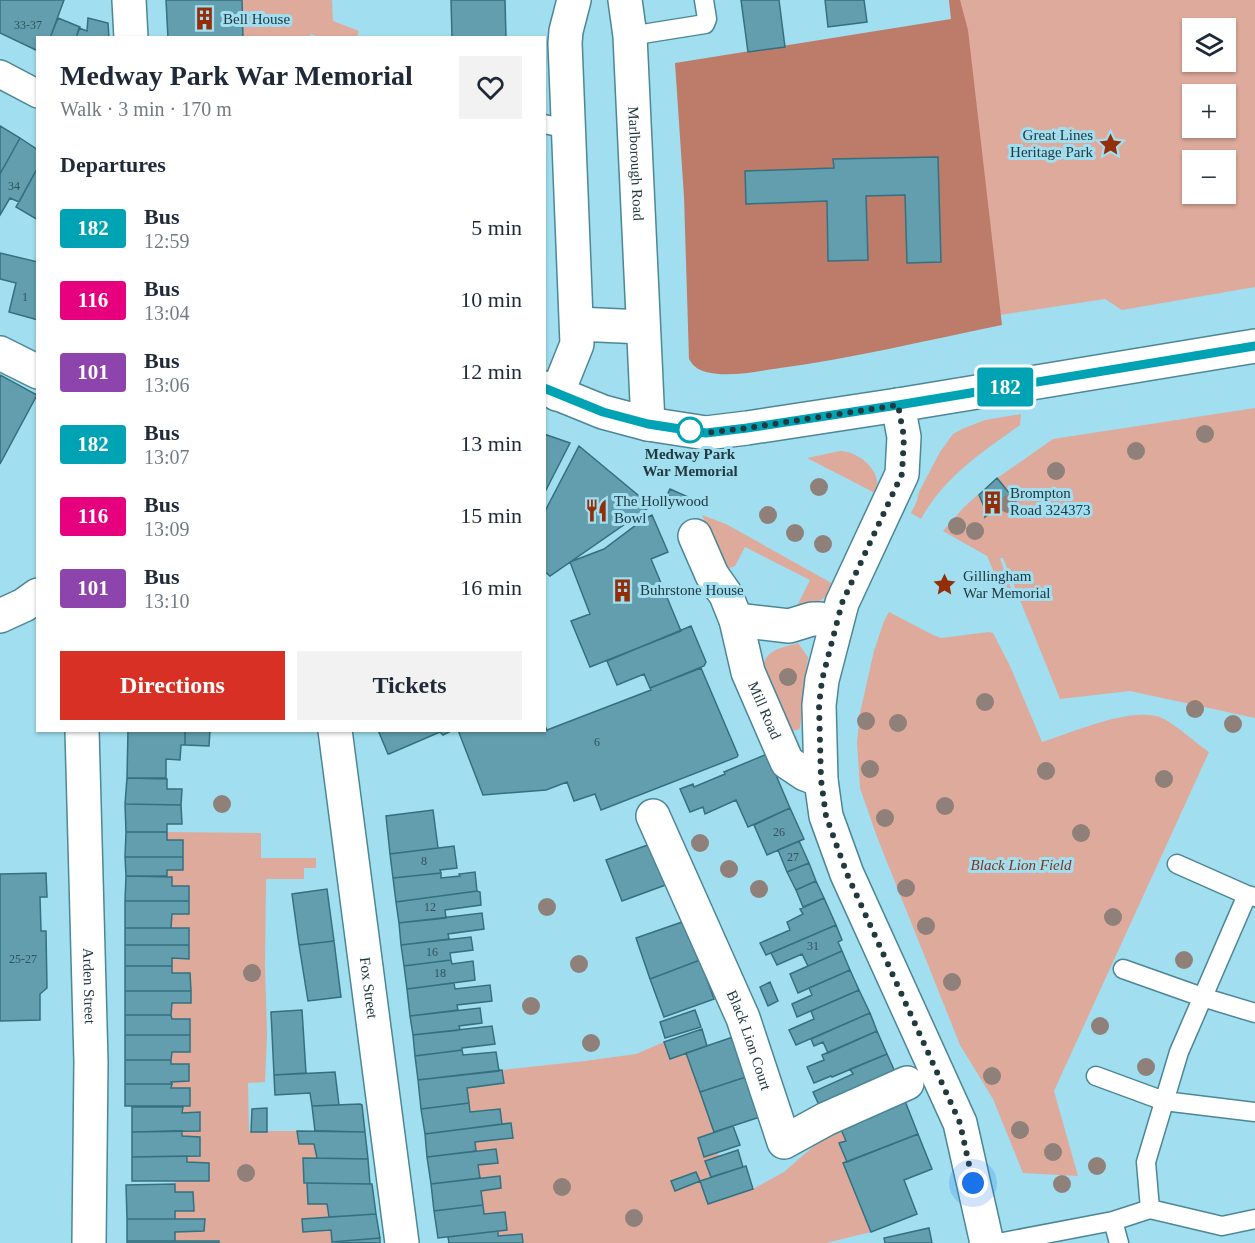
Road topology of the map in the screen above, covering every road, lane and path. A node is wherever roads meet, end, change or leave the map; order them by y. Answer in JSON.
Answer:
{"nodes":[{"id":1,"x":129,"y":0,"type":"edge"},
{"id":2,"x":574,"y":0,"type":"edge"},
{"id":3,"x":625,"y":0,"type":"edge"},
{"id":4,"x":704,"y":0,"type":"edge"},
{"id":5,"x":131,"y":36,"type":"edge"},
{"id":6,"x":630,"y":36,"type":"junction"},
{"id":7,"x":0,"y":74,"type":"edge"},
{"id":8,"x":36,"y":93,"type":"edge"},
{"id":9,"x":556,"y":127,"type":"edge"},
{"id":10,"x":577,"y":324,"type":"junction"},
{"id":11,"x":643,"y":327,"type":"junction"},
{"id":12,"x":1255,"y":346,"type":"edge"},
{"id":13,"x":0,"y":353,"type":"edge"},
{"id":14,"x":36,"y":371,"type":"edge"},
{"id":15,"x":551,"y":391,"type":"edge"},
{"id":16,"x":898,"y":405,"type":"junction"},
{"id":17,"x":648,"y":424,"type":"junction"},
{"id":18,"x":695,"y":536,"type":"dead end"},
{"id":19,"x":736,"y":620,"type":"junction"},
{"id":20,"x":835,"y":624,"type":"junction"},
{"id":21,"x":82,"y":732,"type":"edge"},
{"id":22,"x":335,"y":732,"type":"edge"},
{"id":23,"x":821,"y":780,"type":"junction"},
{"id":24,"x":653,"y":816,"type":"dead end"},
{"id":25,"x":1177,"y":864,"type":"dead end"},
{"id":26,"x":1251,"y":896,"type":"edge"},
{"id":27,"x":1123,"y":969,"type":"dead end"},
{"id":28,"x":1202,"y":997,"type":"junction"},
{"id":29,"x":1255,"y":1012,"type":"edge"},
{"id":30,"x":1096,"y":1076,"type":"dead end"},
{"id":31,"x":907,"y":1083,"type":"dead end"},
{"id":32,"x":1164,"y":1101,"type":"junction"},
{"id":33,"x":1255,"y":1112,"type":"edge"},
{"id":34,"x":1150,"y":1209,"type":"junction"},
{"id":35,"x":1255,"y":1219,"type":"edge"},
{"id":36,"x":1113,"y":1221,"type":"junction"},
{"id":37,"x":89,"y":1243,"type":"edge"},
{"id":38,"x":402,"y":1243,"type":"edge"},
{"id":39,"x":987,"y":1243,"type":"edge"},
{"id":40,"x":998,"y":1243,"type":"edge"},
{"id":41,"x":1119,"y":1243,"type":"edge"}],
"edges":[{"from":1,"to":5,"type":"street"},
{"from":2,"to":9,"type":"street"},
{"from":3,"to":6,"type":"street","name":"Marlborough Road"},
{"from":4,"to":6,"type":"lane"},
{"from":6,"to":11,"type":"street","name":"Marlborough Road"},
{"from":7,"to":8,"type":"street"},
{"from":9,"to":10,"type":"street"},
{"from":10,"to":11,"type":"street"},
{"from":10,"to":15,"type":"street"},
{"from":11,"to":17,"type":"street","name":"Marlborough Road"},
{"from":12,"to":16,"type":"street"},
{"from":13,"to":14,"type":"street"},
{"from":15,"to":17,"type":"street"},
{"from":16,"to":17,"type":"street"},
{"from":16,"to":20,"type":"street"},
{"from":18,"to":19,"type":"street","name":"Mill Road"},
{"from":19,"to":20,"type":"street"},
{"from":19,"to":23,"type":"street","name":"Mill Road"},
{"from":20,"to":23,"type":"street"},
{"from":21,"to":37,"type":"street","name":"Arden Street"},
{"from":22,"to":38,"type":"street","name":"Fox Street"},
{"from":23,"to":39,"type":"street"},
{"from":24,"to":31,"type":"street","name":"Black Lion Court"},
{"from":25,"to":26,"type":"lane"},
{"from":26,"to":28,"type":"lane"},
{"from":27,"to":28,"type":"lane"},
{"from":28,"to":29,"type":"lane"},
{"from":28,"to":32,"type":"lane"},
{"from":30,"to":32,"type":"lane"},
{"from":32,"to":33,"type":"lane"},
{"from":32,"to":34,"type":"lane"},
{"from":34,"to":35,"type":"lane"},
{"from":34,"to":36,"type":"lane"},
{"from":36,"to":40,"type":"lane"},
{"from":36,"to":41,"type":"lane"}]}
